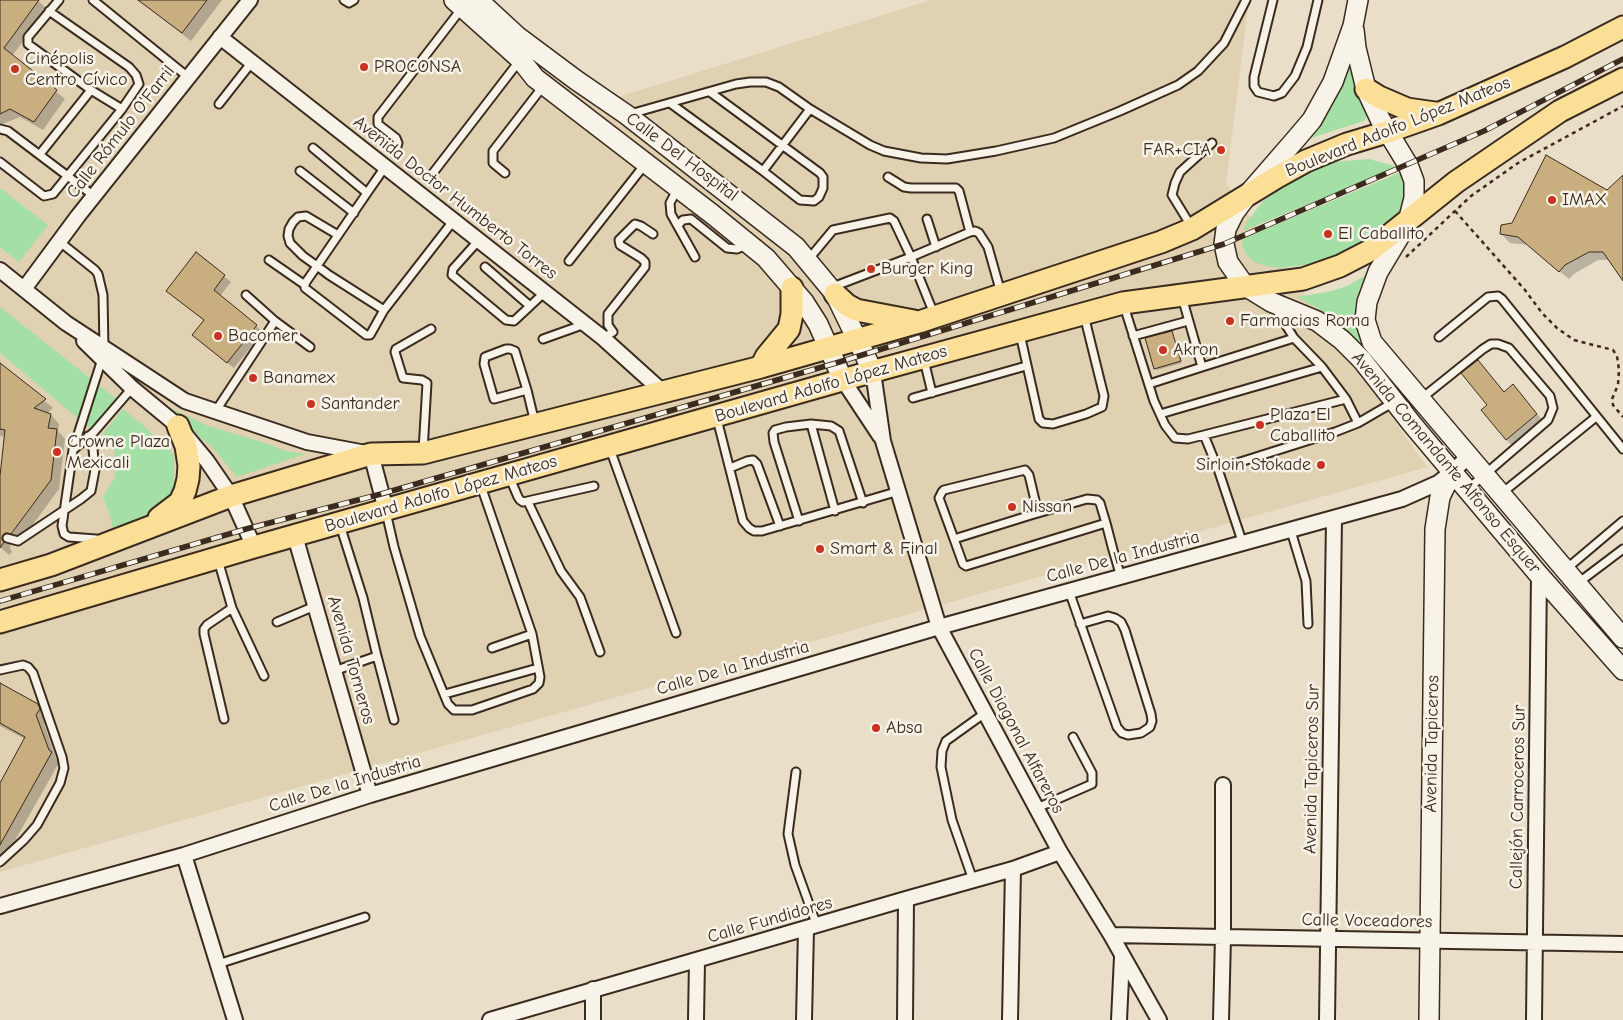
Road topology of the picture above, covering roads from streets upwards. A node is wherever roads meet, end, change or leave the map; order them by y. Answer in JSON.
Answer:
{"nodes":[{"id":1,"x":250,"y":0,"type":"edge"},
{"id":2,"x":1358,"y":0,"type":"edge"},
{"id":3,"x":465,"y":2,"type":"edge"},
{"id":4,"x":1353,"y":26,"type":"junction"},
{"id":5,"x":1623,"y":27,"type":"edge"},
{"id":6,"x":220,"y":37,"type":"junction"},
{"id":7,"x":1623,"y":79,"type":"edge"},
{"id":8,"x":1366,"y":89,"type":"junction"},
{"id":9,"x":1438,"y":114,"type":"junction"},
{"id":10,"x":1387,"y":132,"type":"junction"},
{"id":11,"x":1249,"y":193,"type":"junction"},
{"id":12,"x":1408,"y":222,"type":"junction"},
{"id":13,"x":0,"y":270,"type":"edge"},
{"id":14,"x":1245,"y":286,"type":"junction"},
{"id":15,"x":792,"y":288,"type":"junction"},
{"id":16,"x":24,"y":289,"type":"junction"},
{"id":17,"x":832,"y":291,"type":"junction"},
{"id":18,"x":927,"y":319,"type":"junction"},
{"id":19,"x":858,"y":340,"type":"junction"},
{"id":20,"x":827,"y":347,"type":"junction"},
{"id":21,"x":103,"y":354,"type":"junction"},
{"id":22,"x":761,"y":367,"type":"junction"},
{"id":23,"x":873,"y":372,"type":"junction"},
{"id":24,"x":843,"y":380,"type":"junction"},
{"id":25,"x":663,"y":392,"type":"junction"},
{"id":26,"x":178,"y":426,"type":"junction"},
{"id":27,"x":883,"y":441,"type":"junction"},
{"id":28,"x":371,"y":454,"type":"junction"},
{"id":29,"x":1469,"y":456,"type":"junction"},
{"id":30,"x":1452,"y":472,"type":"junction"},
{"id":31,"x":231,"y":496,"type":"junction"},
{"id":32,"x":386,"y":510,"type":"junction"},
{"id":33,"x":1334,"y":519,"type":"junction"},
{"id":34,"x":146,"y":528,"type":"junction"},
{"id":35,"x":295,"y":536,"type":"junction"},
{"id":36,"x":254,"y":547,"type":"junction"},
{"id":37,"x":1539,"y":575,"type":"junction"},
{"id":38,"x":0,"y":580,"type":"edge"},
{"id":39,"x":0,"y":622,"type":"edge"},
{"id":40,"x":939,"y":627,"type":"junction"},
{"id":41,"x":1623,"y":638,"type":"edge"},
{"id":42,"x":1623,"y":670,"type":"edge"},
{"id":43,"x":1223,"y":785,"type":"dead end"},
{"id":44,"x":370,"y":796,"type":"junction"},
{"id":45,"x":1060,"y":852,"type":"junction"},
{"id":46,"x":184,"y":854,"type":"junction"},
{"id":47,"x":1013,"y":869,"type":"junction"},
{"id":48,"x":906,"y":899,"type":"junction"},
{"id":49,"x":0,"y":906,"type":"edge"},
{"id":50,"x":812,"y":927,"type":"junction"},
{"id":51,"x":1111,"y":935,"type":"junction"},
{"id":52,"x":1223,"y":937,"type":"junction"},
{"id":53,"x":1328,"y":939,"type":"junction"},
{"id":54,"x":1429,"y":940,"type":"junction"},
{"id":55,"x":1535,"y":943,"type":"junction"},
{"id":56,"x":1623,"y":944,"type":"edge"},
{"id":57,"x":1122,"y":957,"type":"junction"},
{"id":58,"x":697,"y":960,"type":"junction"},
{"id":59,"x":593,"y":989,"type":"junction"},
{"id":60,"x":235,"y":1020,"type":"edge"},
{"id":61,"x":490,"y":1020,"type":"edge"},
{"id":62,"x":593,"y":1020,"type":"edge"},
{"id":63,"x":696,"y":1020,"type":"edge"},
{"id":64,"x":804,"y":1020,"type":"edge"},
{"id":65,"x":905,"y":1020,"type":"edge"},
{"id":66,"x":1010,"y":1020,"type":"edge"},
{"id":67,"x":1119,"y":1020,"type":"edge"},
{"id":68,"x":1159,"y":1020,"type":"edge"},
{"id":69,"x":1221,"y":1020,"type":"edge"},
{"id":70,"x":1327,"y":1020,"type":"edge"},
{"id":71,"x":1428,"y":1020,"type":"edge"},
{"id":72,"x":1534,"y":1020,"type":"edge"}],
"edges":[{"from":1,"to":6,"type":"street","name":"Calle Rómulo O'Farril"},
{"from":2,"to":4,"type":"street"},
{"from":3,"to":15,"type":"street","name":"Calle Del Hospital"},
{"from":3,"to":17,"type":"street","name":"Calle Del Hospital"},
{"from":4,"to":8,"type":"street","name":"Avenida Comandante Alfonso Esquer"},
{"from":4,"to":11,"type":"street"},
{"from":5,"to":9,"type":"main road","name":"Boulevard Adolfo López Mateos"},
{"from":6,"to":16,"type":"street","name":"Calle Rómulo O'Farril"},
{"from":6,"to":25,"type":"street","name":"Avenida Doctor Humberto Torres"},
{"from":7,"to":12,"type":"main road","name":"Boulevard Adolfo López Mateos"},
{"from":8,"to":9,"type":"main road"},
{"from":8,"to":10,"type":"street","name":"Avenida Comandante Alfonso Esquer"},
{"from":9,"to":10,"type":"main road","name":"Boulevard Adolfo López Mateos"},
{"from":10,"to":11,"type":"main road","name":"Boulevard Adolfo López Mateos"},
{"from":10,"to":12,"type":"street","name":"Avenida Comandante Alfonso Esquer"},
{"from":11,"to":14,"type":"street"},
{"from":11,"to":18,"type":"main road","name":"Boulevard Adolfo López Mateos"},
{"from":12,"to":14,"type":"main road","name":"Boulevard Adolfo López Mateos"},
{"from":12,"to":29,"type":"street","name":"Avenida Comandante Alfonso Esquer"},
{"from":13,"to":16,"type":"street"},
{"from":14,"to":23,"type":"main road","name":"Boulevard Adolfo López Mateos"},
{"from":14,"to":30,"type":"street","name":"Avenida Comandante Alfonso Esquer"},
{"from":15,"to":20,"type":"street","name":"Calle Del Hospital"},
{"from":15,"to":22,"type":"main road"},
{"from":16,"to":21,"type":"street"},
{"from":17,"to":18,"type":"main road"},
{"from":17,"to":19,"type":"street","name":"Calle Del Hospital"},
{"from":18,"to":19,"type":"main road","name":"Boulevard Adolfo López Mateos"},
{"from":19,"to":20,"type":"main road","name":"Boulevard Adolfo López Mateos"},
{"from":19,"to":23,"type":"street","name":"Calle Del Hospital"},
{"from":20,"to":22,"type":"main road","name":"Boulevard Adolfo López Mateos"},
{"from":20,"to":24,"type":"street","name":"Calle Del Hospital"},
{"from":21,"to":26,"type":"street"},
{"from":21,"to":28,"type":"street"},
{"from":22,"to":25,"type":"main road","name":"Boulevard Adolfo López Mateos"},
{"from":23,"to":24,"type":"main road","name":"Boulevard Adolfo López Mateos"},
{"from":23,"to":27,"type":"street","name":"Calle Diagonal Alfareros"},
{"from":24,"to":27,"type":"street","name":"Calle Diagonal Alfareros"},
{"from":24,"to":32,"type":"main road","name":"Boulevard Adolfo López Mateos"},
{"from":25,"to":28,"type":"main road","name":"Boulevard Adolfo López Mateos"},
{"from":26,"to":31,"type":"street"},
{"from":26,"to":34,"type":"main road"},
{"from":27,"to":40,"type":"street","name":"Calle Diagonal Alfareros"},
{"from":28,"to":31,"type":"main road","name":"Boulevard Adolfo López Mateos"},
{"from":28,"to":32,"type":"street"},
{"from":29,"to":30,"type":"street","name":"Calle De la Industria"},
{"from":29,"to":41,"type":"street","name":"Avenida Comandante Alfonso Esquer"},
{"from":30,"to":33,"type":"street","name":"Calle De la Industria"},
{"from":30,"to":37,"type":"street","name":"Avenida Comandante Alfonso Esquer"},
{"from":30,"to":54,"type":"street","name":"Avenida Tapiceros"},
{"from":31,"to":34,"type":"main road","name":"Boulevard Adolfo López Mateos"},
{"from":31,"to":36,"type":"street"},
{"from":32,"to":35,"type":"main road","name":"Boulevard Adolfo López Mateos"},
{"from":33,"to":40,"type":"street","name":"Calle De la Industria"},
{"from":33,"to":53,"type":"street","name":"Avenida Tapiceros Sur"},
{"from":34,"to":38,"type":"main road","name":"Boulevard Adolfo López Mateos"},
{"from":35,"to":36,"type":"main road","name":"Boulevard Adolfo López Mateos"},
{"from":35,"to":44,"type":"street","name":"Avenida Torneros"},
{"from":36,"to":39,"type":"main road","name":"Boulevard Adolfo López Mateos"},
{"from":37,"to":42,"type":"street","name":"Avenida Comandante Alfonso Esquer"},
{"from":37,"to":55,"type":"street","name":"Callejón Carroceros Sur"},
{"from":40,"to":44,"type":"street","name":"Calle De la Industria"},
{"from":40,"to":45,"type":"street","name":"Calle Diagonal Alfareros"},
{"from":43,"to":52,"type":"street"},
{"from":44,"to":46,"type":"street","name":"Calle De la Industria"},
{"from":45,"to":47,"type":"street","name":"Calle Fundidores"},
{"from":45,"to":51,"type":"street","name":"Calle Diagonal Alfareros"},
{"from":46,"to":49,"type":"street","name":"Calle De la Industria"},
{"from":46,"to":60,"type":"street"},
{"from":47,"to":48,"type":"street","name":"Calle Fundidores"},
{"from":47,"to":66,"type":"street"},
{"from":48,"to":50,"type":"street","name":"Calle Fundidores"},
{"from":48,"to":65,"type":"street"},
{"from":50,"to":58,"type":"street","name":"Calle Fundidores"},
{"from":50,"to":64,"type":"street"},
{"from":51,"to":52,"type":"street","name":"Calle Voceadores"},
{"from":51,"to":57,"type":"street","name":"Calle Diagonal Alfareros"},
{"from":52,"to":53,"type":"street","name":"Calle Voceadores"},
{"from":52,"to":69,"type":"street"},
{"from":53,"to":54,"type":"street","name":"Calle Voceadores"},
{"from":53,"to":70,"type":"street","name":"Avenida Tapiceros Sur"},
{"from":54,"to":55,"type":"street","name":"Calle Voceadores"},
{"from":54,"to":71,"type":"street","name":"Avenida Tapiceros"},
{"from":55,"to":56,"type":"street","name":"Calle Voceadores"},
{"from":55,"to":72,"type":"street","name":"Callejón Carroceros Sur"},
{"from":57,"to":67,"type":"street"},
{"from":57,"to":68,"type":"street","name":"Calle Diagonal Alfareros"},
{"from":58,"to":59,"type":"street","name":"Calle Fundidores"},
{"from":58,"to":63,"type":"street"},
{"from":59,"to":61,"type":"street","name":"Calle Fundidores"},
{"from":59,"to":62,"type":"street"}]}
